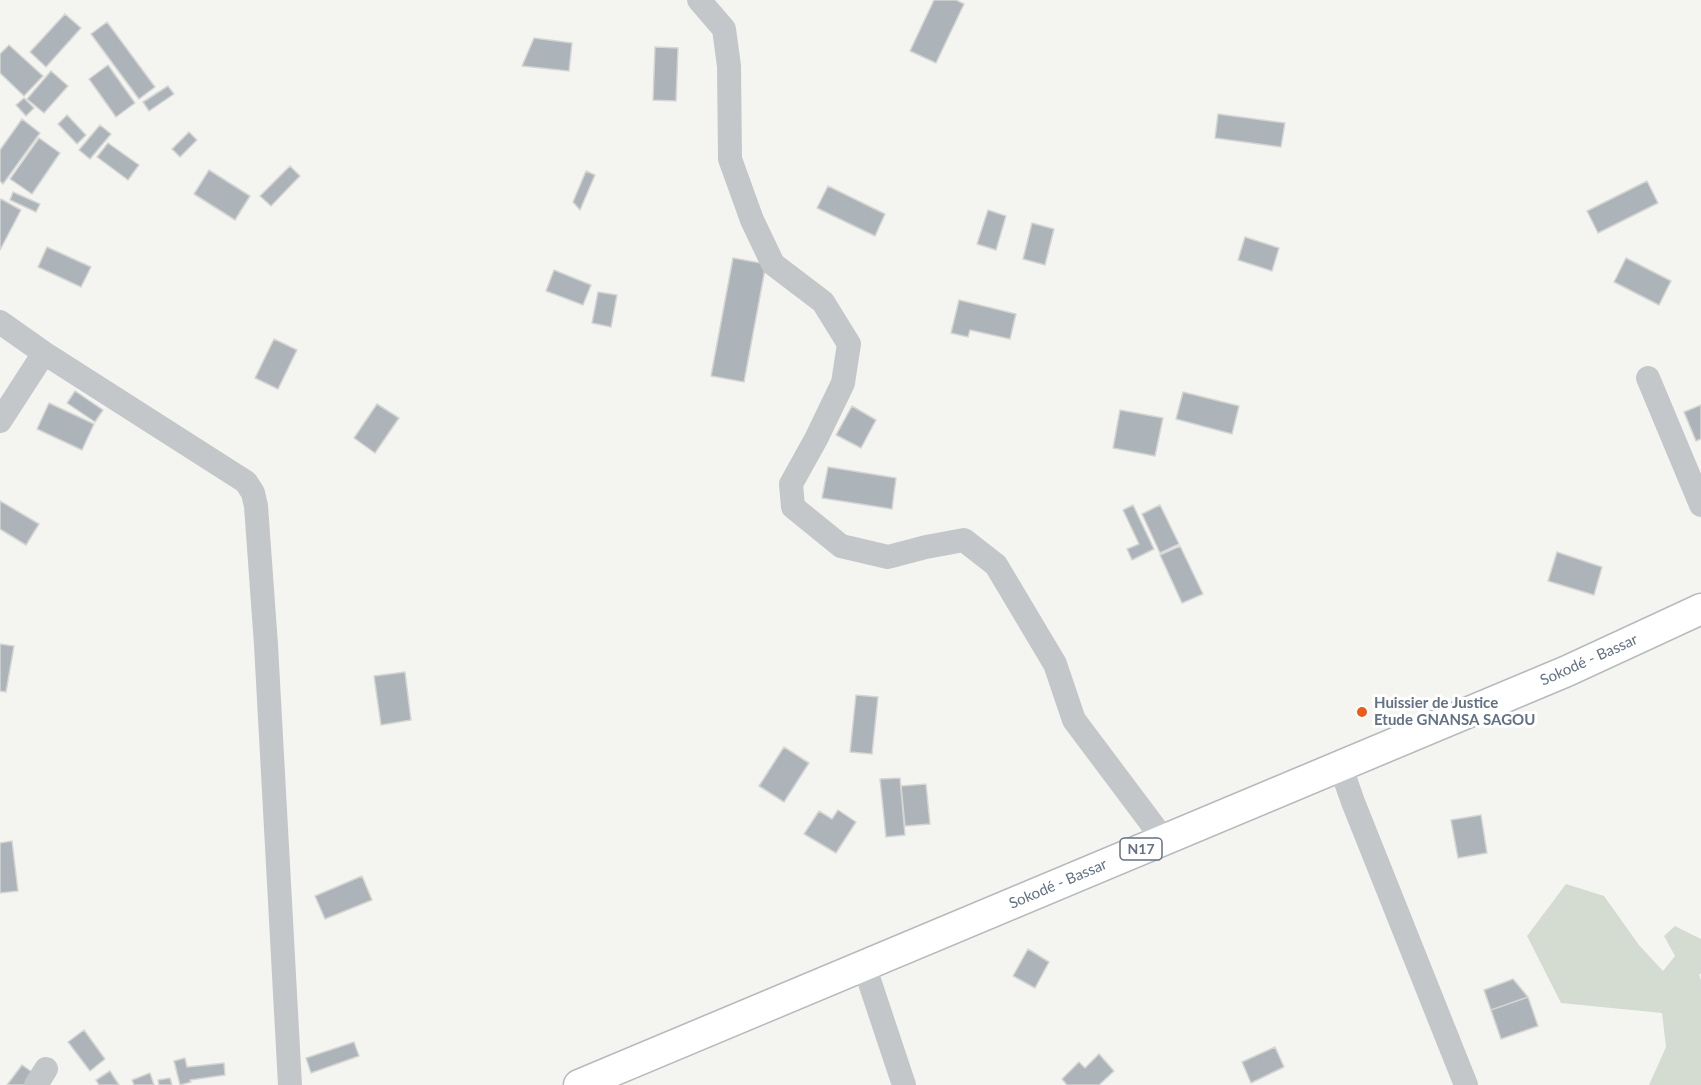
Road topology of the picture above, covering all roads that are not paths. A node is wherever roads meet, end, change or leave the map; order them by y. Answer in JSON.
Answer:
{"nodes":[{"id":1,"x":699,"y":0,"type":"edge"},
{"id":2,"x":0,"y":322,"type":"edge"},
{"id":3,"x":44,"y":353,"type":"junction"},
{"id":4,"x":1648,"y":378,"type":"dead end"},
{"id":5,"x":0,"y":421,"type":"edge"},
{"id":6,"x":1701,"y":504,"type":"edge"},
{"id":7,"x":1701,"y":609,"type":"edge"},
{"id":8,"x":1340,"y":765,"type":"junction"},
{"id":9,"x":1164,"y":840,"type":"junction"},
{"id":10,"x":864,"y":965,"type":"junction"},
{"id":11,"x":290,"y":1085,"type":"edge"},
{"id":12,"x":579,"y":1085,"type":"edge"},
{"id":13,"x":904,"y":1085,"type":"edge"},
{"id":14,"x":1466,"y":1085,"type":"edge"}],
"edges":[{"from":1,"to":9,"type":"street"},
{"from":2,"to":3,"type":"street"},
{"from":3,"to":5,"type":"street"},
{"from":3,"to":11,"type":"street"},
{"from":4,"to":6,"type":"street"},
{"from":7,"to":8,"type":"main road","name":"Sokodé - Bassar","number":"N17"},
{"from":8,"to":9,"type":"main road","name":"Sokodé - Bassar","number":"N17"},
{"from":8,"to":14,"type":"street"},
{"from":9,"to":10,"type":"main road","name":"Sokodé - Bassar","number":"N17"},
{"from":10,"to":12,"type":"main road","name":"Sokodé - Bassar","number":"N17"},
{"from":10,"to":13,"type":"street"}]}
